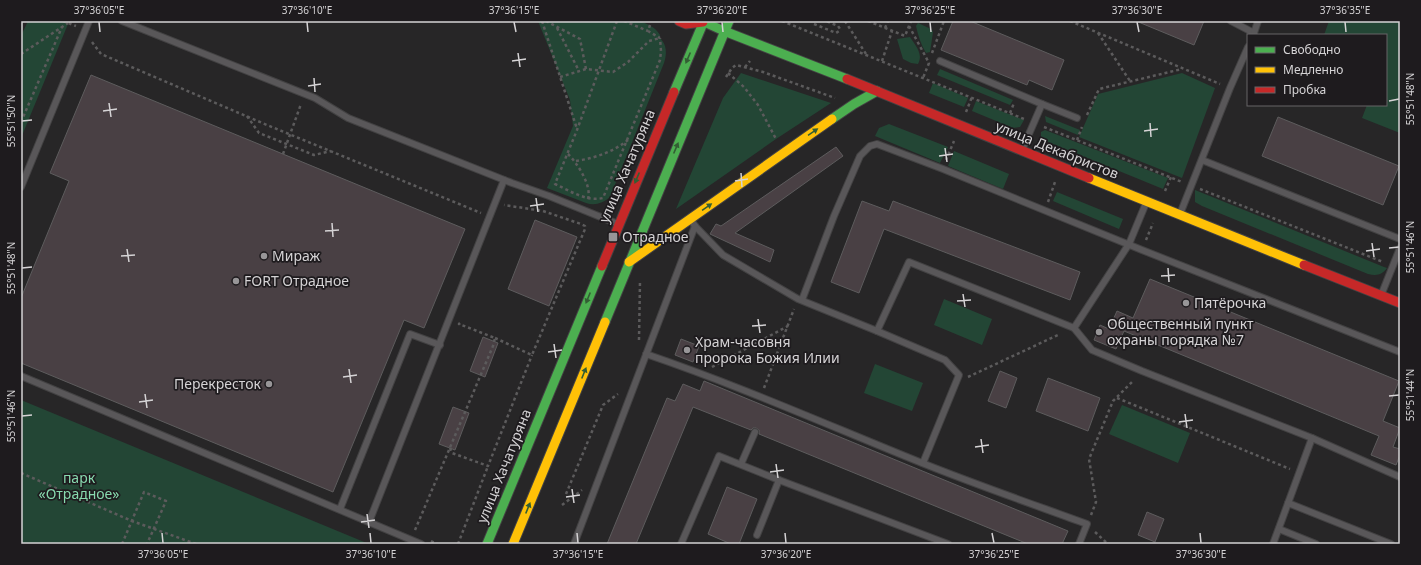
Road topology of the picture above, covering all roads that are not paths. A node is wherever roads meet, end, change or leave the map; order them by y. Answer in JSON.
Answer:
{"nodes":[{"id":1,"x":89,"y":21,"type":"edge"},
{"id":2,"x":122,"y":21,"type":"edge"},
{"id":3,"x":679,"y":21,"type":"edge"},
{"id":4,"x":703,"y":21,"type":"edge"},
{"id":5,"x":729,"y":21,"type":"edge"},
{"id":6,"x":1231,"y":21,"type":"edge"},
{"id":7,"x":1258,"y":21,"type":"edge"},
{"id":8,"x":724,"y":31,"type":"junction"},
{"id":9,"x":1253,"y":34,"type":"edge"},
{"id":10,"x":1247,"y":49,"type":"edge"},
{"id":11,"x":940,"y":61,"type":"dead end"},
{"id":12,"x":877,"y":91,"type":"junction"},
{"id":13,"x":1042,"y":104,"type":"junction"},
{"id":14,"x":1076,"y":118,"type":"dead end"},
{"id":15,"x":1021,"y":151,"type":"junction"},
{"id":16,"x":1202,"y":160,"type":"junction"},
{"id":17,"x":504,"y":180,"type":"junction"},
{"id":18,"x":21,"y":187,"type":"edge"},
{"id":19,"x":1146,"y":202,"type":"junction"},
{"id":20,"x":1180,"y":214,"type":"junction"},
{"id":21,"x":692,"y":222,"type":"junction"},
{"id":22,"x":618,"y":224,"type":"junction"},
{"id":23,"x":1400,"y":239,"type":"edge"},
{"id":24,"x":1129,"y":244,"type":"junction"},
{"id":25,"x":1400,"y":248,"type":"edge"},
{"id":26,"x":629,"y":262,"type":"junction"},
{"id":27,"x":1381,"y":295,"type":"junction"},
{"id":28,"x":800,"y":300,"type":"junction"},
{"id":29,"x":1400,"y":303,"type":"edge"},
{"id":30,"x":1074,"y":328,"type":"junction"},
{"id":31,"x":877,"y":330,"type":"junction"},
{"id":32,"x":440,"y":344,"type":"junction"},
{"id":33,"x":1400,"y":352,"type":"edge"},
{"id":34,"x":646,"y":354,"type":"junction"},
{"id":35,"x":21,"y":376,"type":"edge"},
{"id":36,"x":769,"y":400,"type":"junction"},
{"id":37,"x":766,"y":407,"type":"dead end"},
{"id":38,"x":755,"y":432,"type":"dead end"},
{"id":39,"x":1312,"y":438,"type":"junction"},
{"id":40,"x":923,"y":463,"type":"junction"},
{"id":41,"x":741,"y":464,"type":"junction"},
{"id":42,"x":1400,"y":477,"type":"edge"},
{"id":43,"x":779,"y":480,"type":"junction"},
{"id":44,"x":1288,"y":503,"type":"junction"},
{"id":45,"x":340,"y":509,"type":"junction"},
{"id":46,"x":370,"y":522,"type":"junction"},
{"id":47,"x":1279,"y":529,"type":"junction"},
{"id":48,"x":757,"y":535,"type":"dead end"},
{"id":49,"x":421,"y":544,"type":"edge"},
{"id":50,"x":487,"y":544,"type":"edge"},
{"id":51,"x":513,"y":544,"type":"edge"},
{"id":52,"x":574,"y":544,"type":"edge"},
{"id":53,"x":681,"y":544,"type":"edge"},
{"id":54,"x":948,"y":544,"type":"edge"},
{"id":55,"x":1079,"y":544,"type":"edge"},
{"id":56,"x":1273,"y":544,"type":"edge"},
{"id":57,"x":1316,"y":544,"type":"edge"},
{"id":58,"x":1391,"y":544,"type":"edge"}],
"edges":[{"from":1,"to":18,"type":"lane"},
{"from":2,"to":17,"type":"lane"},
{"from":3,"to":4,"type":"main road","name":"улица Декабристов"},
{"from":4,"to":8,"type":"main road","name":"улица Декабристов"},
{"from":4,"to":22,"type":"main road","name":"улица Хачатуряна","one_way":true},
{"from":5,"to":8,"type":"main road"},
{"from":6,"to":9,"type":"lane"},
{"from":7,"to":9,"type":"lane"},
{"from":8,"to":12,"type":"main road","name":"улица Декабристов"},
{"from":26,"to":8,"type":"main road","one_way":true},
{"from":10,"to":16,"type":"lane"},
{"from":11,"to":13,"type":"lane"},
{"from":12,"to":15,"type":"main road","name":"улица Декабристов"},
{"from":21,"to":12,"type":"main road","one_way":true},
{"from":13,"to":14,"type":"lane"},
{"from":13,"to":15,"type":"lane"},
{"from":15,"to":19,"type":"main road","name":"улица Декабристов"},
{"from":16,"to":20,"type":"lane"},
{"from":16,"to":23,"type":"lane"},
{"from":17,"to":22,"type":"lane"},
{"from":17,"to":32,"type":"lane"},
{"from":19,"to":20,"type":"main road","name":"улица Декабристов"},
{"from":19,"to":24,"type":"lane"},
{"from":20,"to":27,"type":"main road","name":"улица Декабристов"},
{"from":21,"to":26,"type":"main road"},
{"from":21,"to":28,"type":"lane"},
{"from":21,"to":34,"type":"lane"},
{"from":22,"to":50,"type":"main road","name":"улица Хачатуряна","one_way":true},
{"from":24,"to":28,"type":"lane"},
{"from":24,"to":30,"type":"lane"},
{"from":24,"to":33,"type":"lane"},
{"from":25,"to":27,"type":"lane"},
{"from":51,"to":26,"type":"main road","one_way":true},
{"from":27,"to":29,"type":"main road","name":"улица Декабристов"},
{"from":28,"to":31,"type":"lane"},
{"from":30,"to":31,"type":"lane"},
{"from":30,"to":39,"type":"lane"},
{"from":31,"to":40,"type":"lane"},
{"from":32,"to":45,"type":"lane"},
{"from":32,"to":46,"type":"lane"},
{"from":34,"to":36,"type":"lane"},
{"from":34,"to":52,"type":"lane"},
{"from":35,"to":45,"type":"lane"},
{"from":36,"to":37,"type":"lane"},
{"from":36,"to":40,"type":"lane"},
{"from":38,"to":41,"type":"lane"},
{"from":39,"to":42,"type":"lane"},
{"from":39,"to":44,"type":"lane"},
{"from":40,"to":55,"type":"lane"},
{"from":41,"to":43,"type":"lane"},
{"from":41,"to":53,"type":"lane"},
{"from":43,"to":48,"type":"lane"},
{"from":43,"to":54,"type":"lane"},
{"from":44,"to":47,"type":"lane"},
{"from":44,"to":58,"type":"lane"},
{"from":45,"to":46,"type":"lane"},
{"from":46,"to":49,"type":"lane"},
{"from":47,"to":56,"type":"lane"},
{"from":47,"to":57,"type":"lane"}]}
